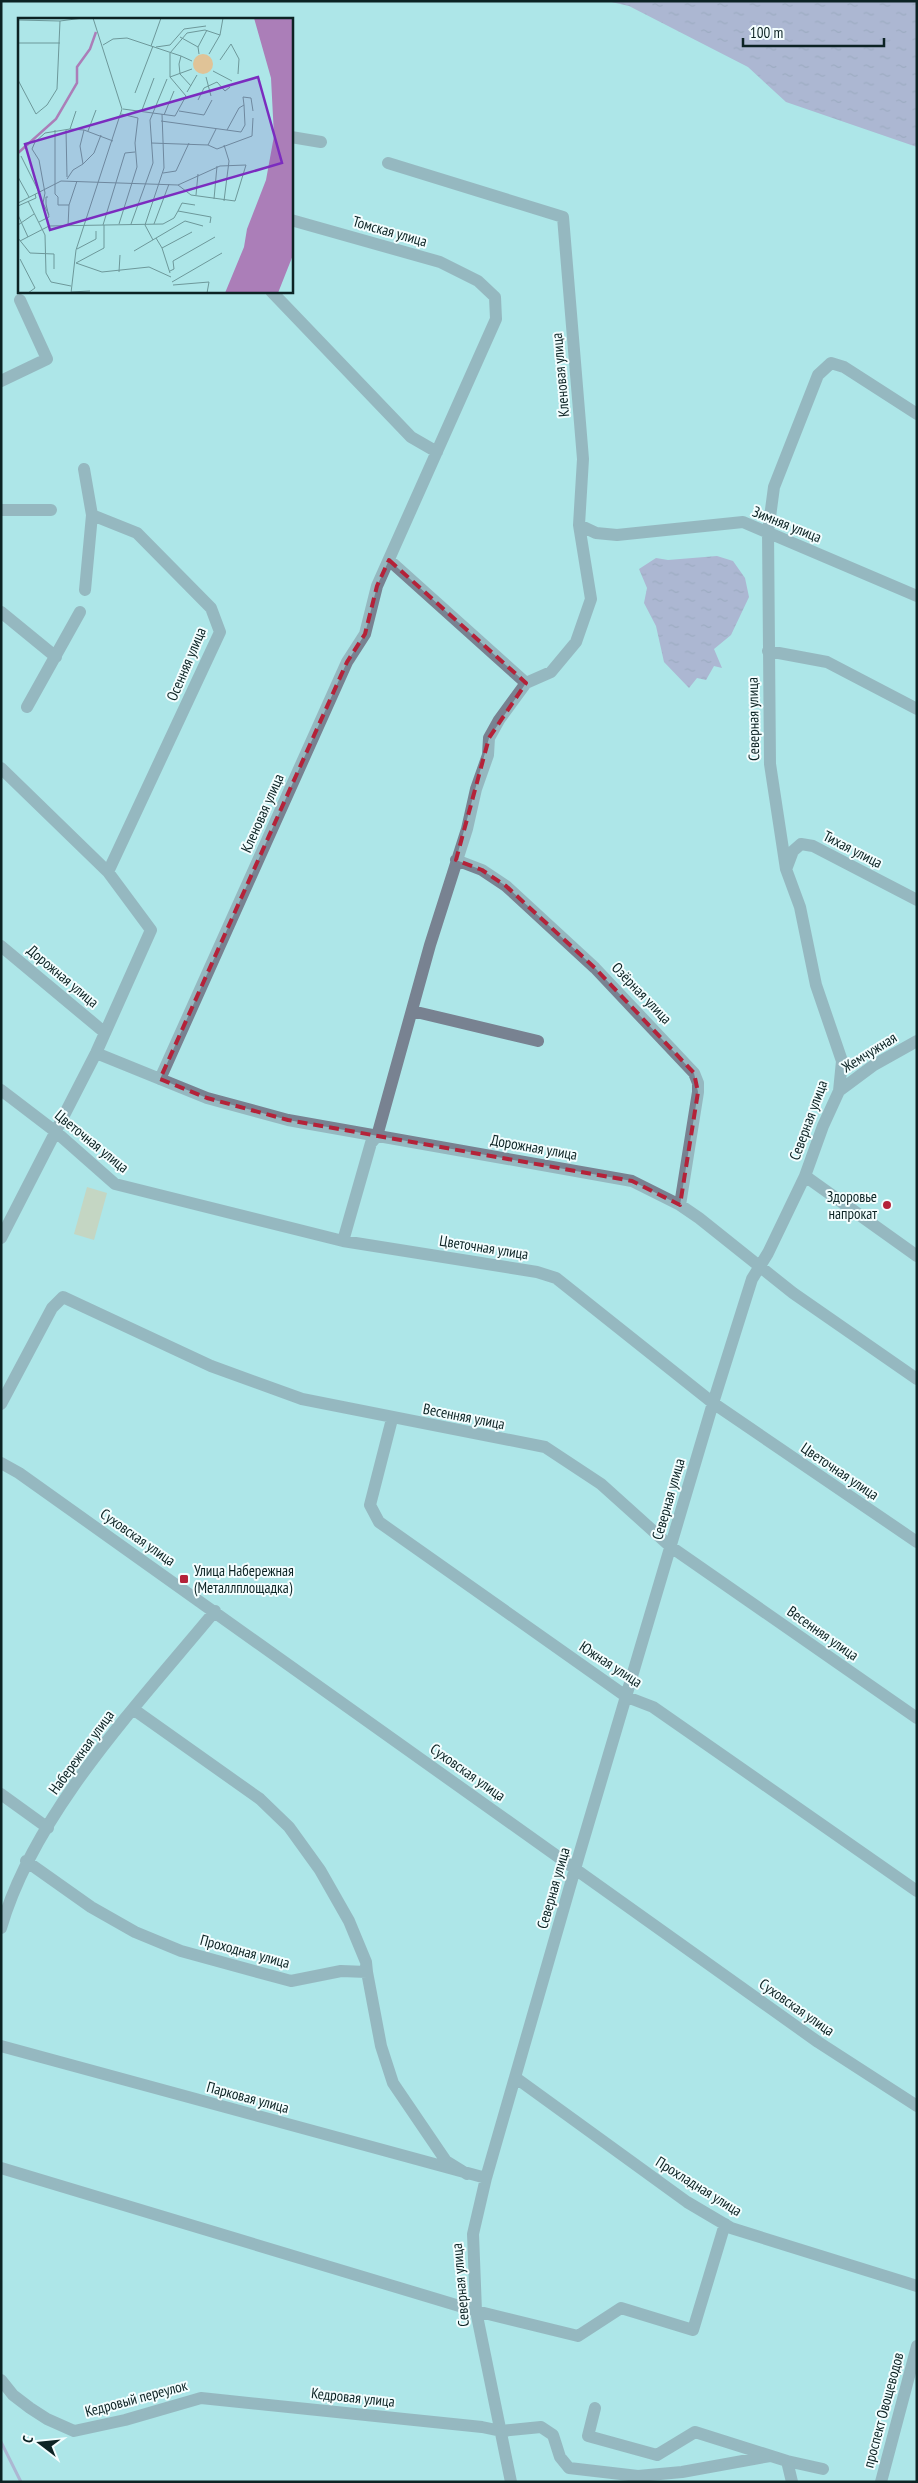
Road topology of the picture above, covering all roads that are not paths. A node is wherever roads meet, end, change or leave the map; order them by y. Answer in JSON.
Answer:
{"nodes":[{"id":1,"x":292,"y":137,"type":"edge"},
{"id":2,"x":321,"y":142,"type":"dead end"},
{"id":3,"x":388,"y":163,"type":"dead end"},
{"id":4,"x":292,"y":220,"type":"edge"},
{"id":5,"x":478,"y":281,"type":"joint"},
{"id":6,"x":272,"y":292,"type":"edge"},
{"id":7,"x":20,"y":300,"type":"dead end"},
{"id":8,"x":1,"y":381,"type":"edge"},
{"id":9,"x":917,"y":414,"type":"edge"},
{"id":10,"x":437,"y":452,"type":"junction"},
{"id":11,"x":84,"y":468,"type":"dead end"},
{"id":12,"x":1,"y":510,"type":"edge"},
{"id":13,"x":51,"y":510,"type":"dead end"},
{"id":14,"x":92,"y":515,"type":"junction"},
{"id":15,"x":578,"y":525,"type":"junction"},
{"id":16,"x":768,"y":532,"type":"junction"},
{"id":17,"x":389,"y":560,"type":"junction"},
{"id":18,"x":85,"y":590,"type":"dead end"},
{"id":19,"x":917,"y":596,"type":"edge"},
{"id":20,"x":1,"y":612,"type":"edge"},
{"id":21,"x":80,"y":612,"type":"dead end"},
{"id":22,"x":768,"y":651,"type":"junction"},
{"id":23,"x":56,"y":657,"type":"junction"},
{"id":24,"x":526,"y":683,"type":"junction"},
{"id":25,"x":27,"y":707,"type":"dead end"},
{"id":26,"x":917,"y":709,"type":"edge"},
{"id":27,"x":2,"y":769,"type":"edge"},
{"id":28,"x":456,"y":860,"type":"junction"},
{"id":29,"x":786,"y":870,"type":"junction"},
{"id":30,"x":108,"y":872,"type":"junction"},
{"id":31,"x":917,"y":900,"type":"edge"},
{"id":32,"x":1,"y":946,"type":"edge"},
{"id":33,"x":412,"y":1011,"type":"junction"},
{"id":34,"x":104,"y":1032,"type":"junction"},
{"id":35,"x":538,"y":1041,"type":"dead end"},
{"id":36,"x":917,"y":1041,"type":"edge"},
{"id":37,"x":96,"y":1053,"type":"junction"},
{"id":38,"x":160,"y":1079,"type":"junction"},
{"id":39,"x":1,"y":1090,"type":"edge"},
{"id":40,"x":838,"y":1091,"type":"junction"},
{"id":41,"x":56,"y":1132,"type":"junction"},
{"id":42,"x":377,"y":1136,"type":"junction"},
{"id":43,"x":805,"y":1176,"type":"junction"},
{"id":44,"x":680,"y":1206,"type":"junction"},
{"id":45,"x":1,"y":1238,"type":"edge"},
{"id":46,"x":343,"y":1241,"type":"junction"},
{"id":47,"x":917,"y":1256,"type":"edge"},
{"id":48,"x":760,"y":1266,"type":"junction"},
{"id":49,"x":917,"y":1379,"type":"edge"},
{"id":50,"x":713,"y":1402,"type":"junction"},
{"id":51,"x":1,"y":1404,"type":"edge"},
{"id":52,"x":392,"y":1419,"type":"junction"},
{"id":53,"x":1,"y":1463,"type":"edge"},
{"id":54,"x":917,"y":1542,"type":"edge"},
{"id":55,"x":671,"y":1547,"type":"junction"},
{"id":56,"x":215,"y":1612,"type":"junction"},
{"id":57,"x":628,"y":1697,"type":"junction"},
{"id":58,"x":133,"y":1709,"type":"junction"},
{"id":59,"x":917,"y":1718,"type":"edge"},
{"id":60,"x":1,"y":1794,"type":"edge"},
{"id":61,"x":48,"y":1828,"type":"junction"},
{"id":62,"x":26,"y":1861,"type":"junction"},
{"id":63,"x":576,"y":1868,"type":"junction"},
{"id":64,"x":917,"y":1891,"type":"edge"},
{"id":65,"x":1,"y":1928,"type":"edge"},
{"id":66,"x":367,"y":1972,"type":"junction"},
{"id":67,"x":1,"y":2046,"type":"edge"},
{"id":68,"x":516,"y":2078,"type":"junction"},
{"id":69,"x":917,"y":2106,"type":"edge"},
{"id":70,"x":1,"y":2168,"type":"edge"},
{"id":71,"x":467,"y":2174,"type":"junction"},
{"id":72,"x":486,"y":2178,"type":"junction"},
{"id":73,"x":725,"y":2224,"type":"junction"},
{"id":74,"x":917,"y":2286,"type":"edge"},
{"id":75,"x":476,"y":2311,"type":"junction"},
{"id":76,"x":917,"y":2346,"type":"edge"},
{"id":77,"x":3,"y":2383,"type":"edge"},
{"id":78,"x":201,"y":2398,"type":"joint"},
{"id":79,"x":595,"y":2408,"type":"dead end"},
{"id":80,"x":501,"y":2431,"type":"junction"},
{"id":81,"x":770,"y":2456,"type":"junction"},
{"id":82,"x":787,"y":2461,"type":"junction"},
{"id":83,"x":823,"y":2469,"type":"dead end"},
{"id":84,"x":511,"y":2482,"type":"edge"},
{"id":85,"x":792,"y":2482,"type":"edge"},
{"id":86,"x":881,"y":2482,"type":"edge"}],
"edges":[{"from":1,"to":2,"type":"street"},
{"from":3,"to":15,"type":"street","name":"Кленовая улица"},
{"from":4,"to":5,"type":"street","name":"Томская улица"},
{"from":5,"to":10,"type":"street","name":"Кленовая улица"},
{"from":6,"to":10,"type":"street"},
{"from":7,"to":8,"type":"street"},
{"from":9,"to":16,"type":"street","name":"Северная улица"},
{"from":10,"to":17,"type":"street","name":"Кленовая улица"},
{"from":11,"to":14,"type":"street"},
{"from":12,"to":13,"type":"street"},
{"from":14,"to":18,"type":"street"},
{"from":14,"to":30,"type":"street","name":"Осенняя улица"},
{"from":15,"to":16,"type":"street","name":"Зимняя улица"},
{"from":15,"to":24,"type":"street","name":"Кленовая улица"},
{"from":16,"to":19,"type":"street","name":"Зимняя улица"},
{"from":16,"to":22,"type":"street","name":"Северная улица"},
{"from":17,"to":24,"type":"street"},
{"from":17,"to":38,"type":"street","name":"Кленовая улица"},
{"from":20,"to":23,"type":"street"},
{"from":21,"to":23,"type":"street"},
{"from":22,"to":26,"type":"street"},
{"from":22,"to":29,"type":"street","name":"Северная улица"},
{"from":23,"to":25,"type":"street"},
{"from":24,"to":28,"type":"street"},
{"from":27,"to":30,"type":"street"},
{"from":28,"to":33,"type":"street"},
{"from":28,"to":44,"type":"street","name":"Озёрная улица"},
{"from":29,"to":31,"type":"street","name":"Тихая улица"},
{"from":29,"to":40,"type":"street","name":"Северная улица"},
{"from":30,"to":34,"type":"street"},
{"from":32,"to":34,"type":"street","name":"Дорожная улица"},
{"from":33,"to":35,"type":"street"},
{"from":33,"to":42,"type":"street"},
{"from":34,"to":37,"type":"street"},
{"from":36,"to":40,"type":"street","name":"Жемчужная"},
{"from":37,"to":38,"type":"street","name":"Дорожная улица"},
{"from":37,"to":41,"type":"street"},
{"from":38,"to":42,"type":"street","name":"Дорожная улица"},
{"from":39,"to":41,"type":"street","name":"Цветочная улица"},
{"from":40,"to":43,"type":"street","name":"Северная улица"},
{"from":41,"to":45,"type":"street"},
{"from":41,"to":46,"type":"street","name":"Цветочная улица"},
{"from":42,"to":44,"type":"street","name":"Дорожная улица"},
{"from":42,"to":46,"type":"street"},
{"from":43,"to":47,"type":"street"},
{"from":43,"to":48,"type":"street","name":"Северная улица"},
{"from":44,"to":48,"type":"street","name":"Дорожная улица"},
{"from":46,"to":50,"type":"street","name":"Цветочная улица"},
{"from":48,"to":49,"type":"street","name":"Дорожная улица"},
{"from":48,"to":50,"type":"street","name":"Северная улица"},
{"from":50,"to":54,"type":"street","name":"Цветочная улица"},
{"from":50,"to":55,"type":"street","name":"Северная улица"},
{"from":51,"to":52,"type":"street","name":"Весенняя улица"},
{"from":52,"to":55,"type":"street","name":"Весенняя улица"},
{"from":52,"to":57,"type":"street","name":"Южная улица"},
{"from":53,"to":56,"type":"street","name":"Суховская улица"},
{"from":55,"to":57,"type":"street","name":"Северная улица"},
{"from":55,"to":59,"type":"street","name":"Весенняя улица"},
{"from":56,"to":58,"type":"street","name":"Набережная улица"},
{"from":56,"to":63,"type":"street","name":"Суховская улица"},
{"from":57,"to":63,"type":"street","name":"Северная улица"},
{"from":57,"to":64,"type":"street","name":"Южная улица"},
{"from":58,"to":61,"type":"street","name":"Набережная улица"},
{"from":58,"to":66,"type":"street"},
{"from":60,"to":61,"type":"street"},
{"from":61,"to":62,"type":"street","name":"Набережная улица"},
{"from":62,"to":65,"type":"street","name":"Набережная улица"},
{"from":62,"to":66,"type":"street","name":"Проходная улица"},
{"from":63,"to":68,"type":"street","name":"Северная улица"},
{"from":63,"to":69,"type":"street","name":"Суховская улица"},
{"from":66,"to":71,"type":"street"},
{"from":67,"to":71,"type":"street","name":"Парковая улица"},
{"from":68,"to":72,"type":"street","name":"Северная улица"},
{"from":68,"to":73,"type":"street","name":"Прохладная улица"},
{"from":70,"to":75,"type":"street"},
{"from":71,"to":72,"type":"street","name":"Парковая улица"},
{"from":72,"to":75,"type":"street","name":"Северная улица"},
{"from":73,"to":74,"type":"street","name":"Прохладная улица"},
{"from":73,"to":75,"type":"street"},
{"from":75,"to":80,"type":"street","name":"Северная улица"},
{"from":76,"to":86,"type":"street","name":"проспект Овощеводов"},
{"from":77,"to":78,"type":"street","name":"Кедровый переулок"},
{"from":78,"to":80,"type":"street","name":"Кедровая улица"},
{"from":79,"to":81,"type":"street"},
{"from":80,"to":81,"type":"street","name":"Кедровая улица"},
{"from":80,"to":84,"type":"street","name":"Северная улица"},
{"from":81,"to":82,"type":"street"},
{"from":82,"to":83,"type":"street"},
{"from":82,"to":85,"type":"street"}]}
